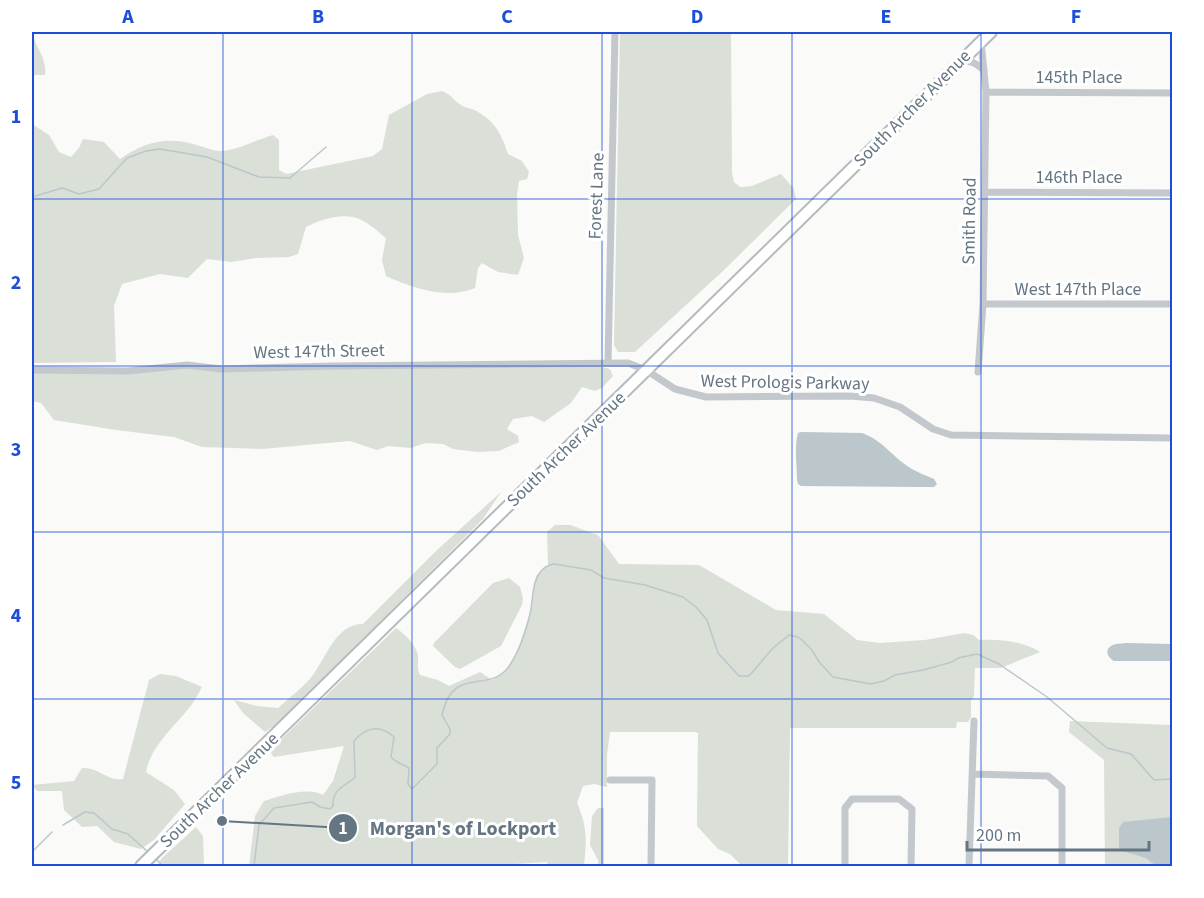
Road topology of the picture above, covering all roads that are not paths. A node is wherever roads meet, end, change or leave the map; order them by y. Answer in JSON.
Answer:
{"nodes":[{"id":1,"x":615,"y":32,"type":"edge"},
{"id":2,"x":991,"y":32,"type":"edge"},
{"id":3,"x":981,"y":41,"type":"junction"},
{"id":4,"x":959,"y":62,"type":"junction"},
{"id":5,"x":984,"y":70,"type":"junction"},
{"id":6,"x":986,"y":92,"type":"junction"},
{"id":7,"x":1173,"y":93,"type":"edge"},
{"id":8,"x":985,"y":192,"type":"junction"},
{"id":9,"x":1173,"y":193,"type":"edge"},
{"id":10,"x":983,"y":304,"type":"junction"},
{"id":11,"x":1173,"y":304,"type":"edge"},
{"id":12,"x":608,"y":362,"type":"junction"},
{"id":13,"x":32,"y":370,"type":"edge"},
{"id":14,"x":646,"y":370,"type":"junction"},
{"id":15,"x":978,"y":372,"type":"dead end"},
{"id":16,"x":1173,"y":438,"type":"edge"},
{"id":17,"x":974,"y":721,"type":"dead end"},
{"id":18,"x":973,"y":774,"type":"junction"},
{"id":19,"x":610,"y":780,"type":"dead end"},
{"id":20,"x":141,"y":867,"type":"edge"},
{"id":21,"x":651,"y":867,"type":"edge"},
{"id":22,"x":844,"y":867,"type":"edge"},
{"id":23,"x":911,"y":867,"type":"edge"},
{"id":24,"x":969,"y":867,"type":"edge"},
{"id":25,"x":1062,"y":867,"type":"edge"}],
"edges":[{"from":1,"to":12,"type":"street","name":"Forest Lane"},
{"from":2,"to":3,"type":"main road","name":"South Archer Avenue"},
{"from":3,"to":4,"type":"main road","name":"South Archer Avenue"},
{"from":3,"to":5,"type":"street","name":"Smith Road"},
{"from":4,"to":5,"type":"street"},
{"from":4,"to":14,"type":"main road","name":"South Archer Avenue"},
{"from":5,"to":6,"type":"street","name":"Smith Road"},
{"from":6,"to":7,"type":"street","name":"145th Place"},
{"from":6,"to":8,"type":"street","name":"Smith Road"},
{"from":8,"to":9,"type":"street","name":"146th Place"},
{"from":8,"to":10,"type":"street","name":"Smith Road"},
{"from":10,"to":11,"type":"street","name":"West 147th Place"},
{"from":10,"to":15,"type":"street","name":"Smith Road"},
{"from":12,"to":13,"type":"street","name":"West 147th Street"},
{"from":12,"to":14,"type":"street","name":"West 147th Street"},
{"from":14,"to":16,"type":"street","name":"West Prologis Parkway"},
{"from":14,"to":20,"type":"main road","name":"South Archer Avenue"},
{"from":17,"to":18,"type":"street"},
{"from":18,"to":24,"type":"street"},
{"from":18,"to":25,"type":"street"},
{"from":19,"to":21,"type":"street"},
{"from":22,"to":23,"type":"street"}]}
